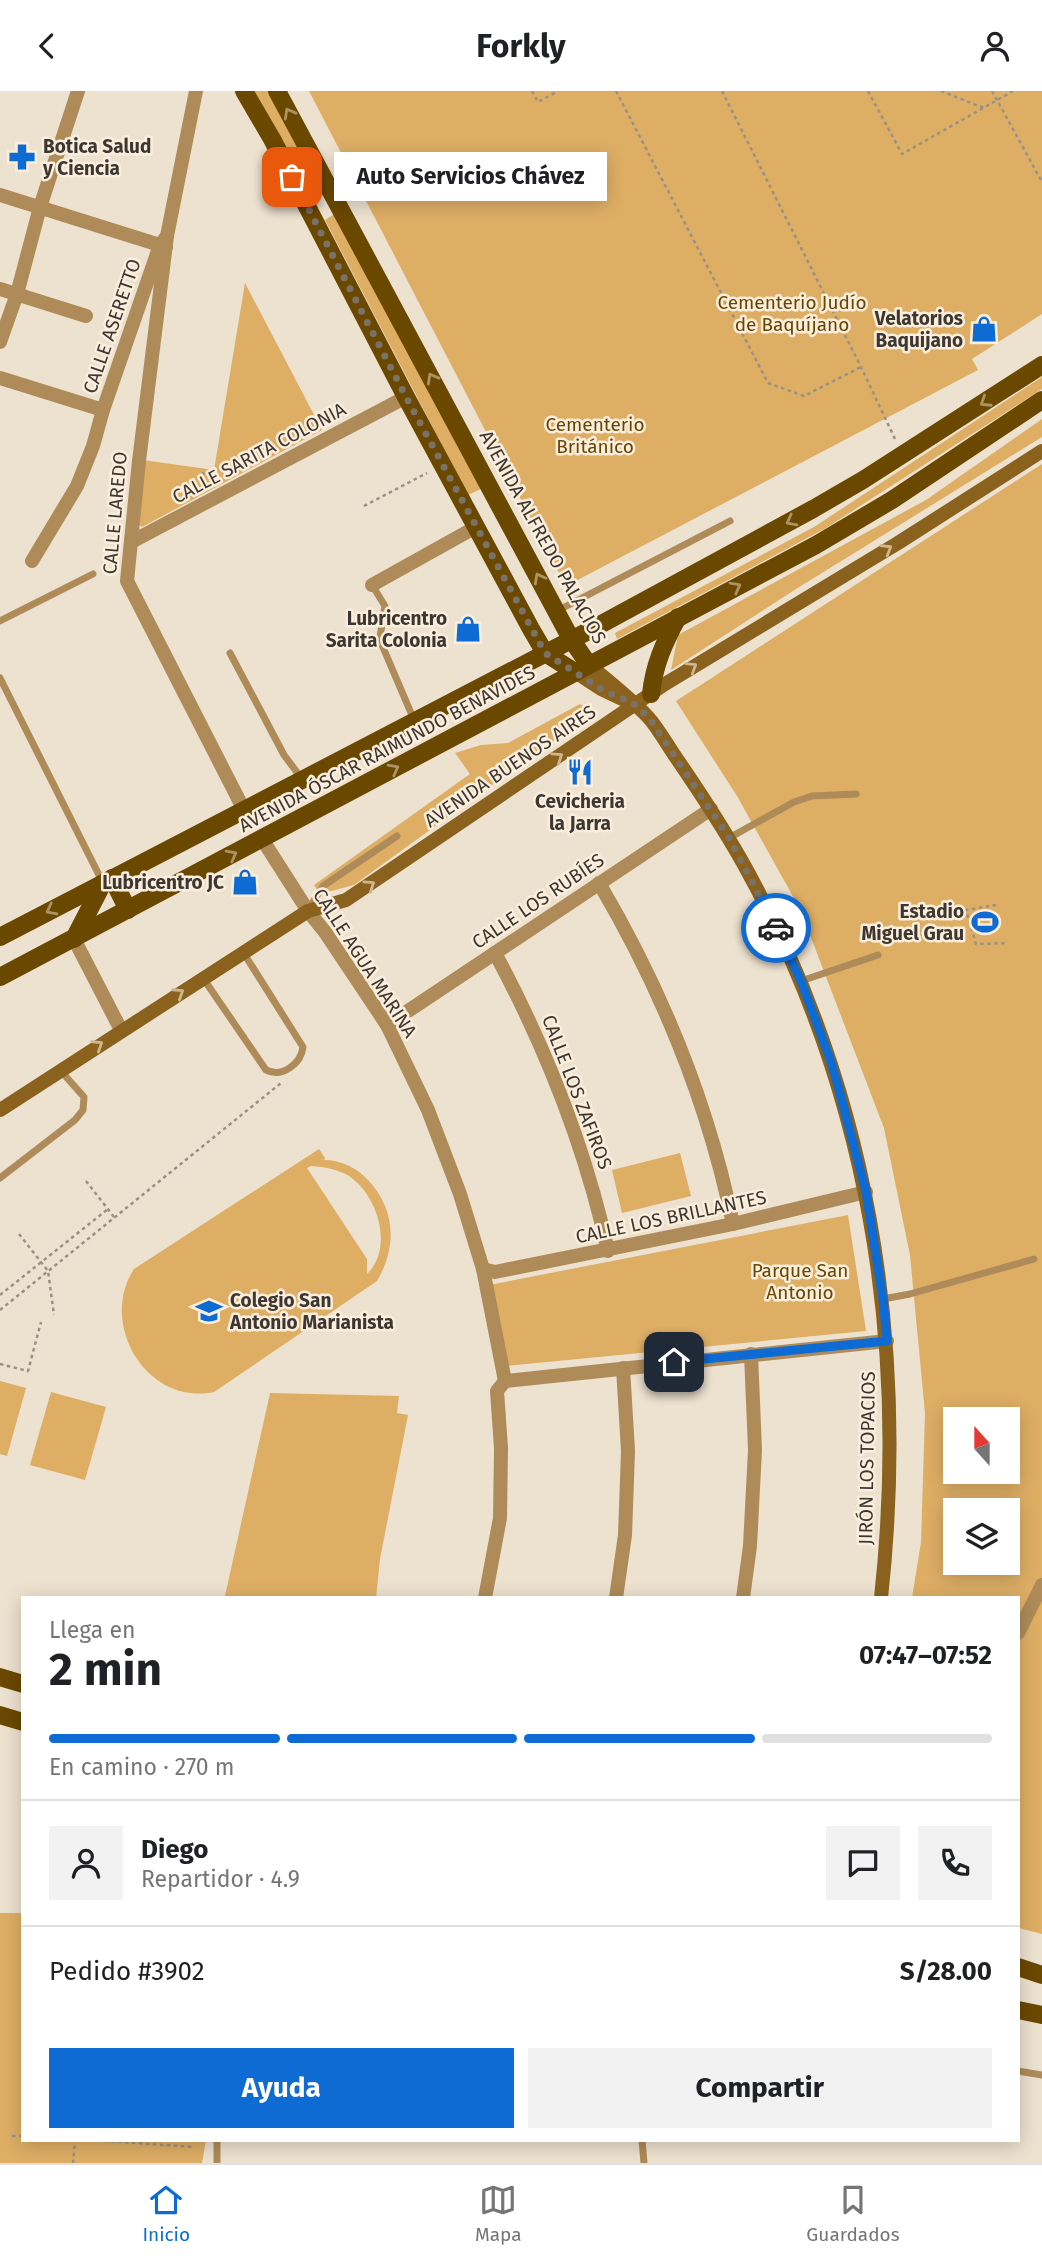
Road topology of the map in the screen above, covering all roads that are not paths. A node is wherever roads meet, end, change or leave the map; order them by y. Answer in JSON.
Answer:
{"nodes":[{"id":1,"x":78,"y":91,"type":"edge"},
{"id":2,"x":196,"y":91,"type":"edge"},
{"id":3,"x":244,"y":91,"type":"edge"},
{"id":4,"x":277,"y":91,"type":"edge"},
{"id":5,"x":0,"y":195,"type":"edge"},
{"id":6,"x":335,"y":201,"type":"junction"},
{"id":7,"x":40,"y":207,"type":"junction"},
{"id":8,"x":312,"y":214,"type":"junction"},
{"id":9,"x":164,"y":242,"type":"junction"},
{"id":10,"x":0,"y":289,"type":"edge"},
{"id":11,"x":17,"y":294,"type":"junction"},
{"id":12,"x":86,"y":316,"type":"dead end"},
{"id":13,"x":0,"y":342,"type":"edge"},
{"id":14,"x":1042,"y":365,"type":"edge"},
{"id":15,"x":0,"y":378,"type":"edge"},
{"id":16,"x":406,"y":397,"type":"junction"},
{"id":17,"x":1042,"y":400,"type":"edge"},
{"id":18,"x":103,"y":410,"type":"junction"},
{"id":19,"x":1042,"y":451,"type":"edge"},
{"id":20,"x":499,"y":502,"type":"junction"},
{"id":21,"x":730,"y":521,"type":"dead end"},
{"id":22,"x":473,"y":522,"type":"junction"},
{"id":23,"x":131,"y":542,"type":"junction"},
{"id":24,"x":32,"y":561,"type":"dead end"},
{"id":25,"x":93,"y":573,"type":"dead end"},
{"id":26,"x":372,"y":585,"type":"joint"},
{"id":27,"x":556,"y":611,"type":"junction"},
{"id":28,"x":678,"y":617,"type":"junction"},
{"id":29,"x":0,"y":621,"type":"edge"},
{"id":30,"x":571,"y":639,"type":"junction"},
{"id":31,"x":230,"y":653,"type":"dead end"},
{"id":32,"x":545,"y":653,"type":"junction"},
{"id":33,"x":582,"y":668,"type":"junction"},
{"id":34,"x":0,"y":678,"type":"edge"},
{"id":35,"x":651,"y":694,"type":"junction"},
{"id":36,"x":636,"y":705,"type":"junction"},
{"id":37,"x":415,"y":720,"type":"junction"},
{"id":38,"x":303,"y":780,"type":"junction"},
{"id":39,"x":856,"y":794,"type":"dead end"},
{"id":40,"x":711,"y":809,"type":"junction"},
{"id":41,"x":244,"y":810,"type":"junction"},
{"id":42,"x":397,"y":836,"type":"dead end"},
{"id":43,"x":729,"y":838,"type":"junction"},
{"id":44,"x":262,"y":839,"type":"junction"},
{"id":45,"x":107,"y":881,"type":"junction"},
{"id":46,"x":599,"y":883,"type":"junction"},
{"id":47,"x":128,"y":910,"type":"junction"},
{"id":48,"x":308,"y":911,"type":"junction"},
{"id":49,"x":0,"y":937,"type":"edge"},
{"id":50,"x":74,"y":939,"type":"junction"},
{"id":51,"x":243,"y":952,"type":"junction"},
{"id":52,"x":495,"y":953,"type":"junction"},
{"id":53,"x":878,"y":955,"type":"dead end"},
{"id":54,"x":0,"y":978,"type":"edge"},
{"id":55,"x":203,"y":978,"type":"junction"},
{"id":56,"x":801,"y":981,"type":"junction"},
{"id":57,"x":387,"y":1025,"type":"junction"},
{"id":58,"x":121,"y":1030,"type":"junction"},
{"id":59,"x":60,"y":1070,"type":"junction"},
{"id":60,"x":0,"y":1110,"type":"edge"},
{"id":61,"x":0,"y":1178,"type":"edge"},
{"id":62,"x":866,"y":1192,"type":"junction"},
{"id":63,"x":733,"y":1224,"type":"junction"},
{"id":64,"x":608,"y":1251,"type":"junction"},
{"id":65,"x":1034,"y":1259,"type":"dead end"},
{"id":66,"x":483,"y":1269,"type":"junction"},
{"id":67,"x":883,"y":1299,"type":"junction"},
{"id":68,"x":887,"y":1341,"type":"junction"},
{"id":69,"x":751,"y":1354,"type":"junction"},
{"id":70,"x":623,"y":1368,"type":"junction"},
{"id":71,"x":501,"y":1386,"type":"junction"},
{"id":72,"x":1042,"y":1585,"type":"edge"},
{"id":73,"x":485,"y":1596,"type":"edge"},
{"id":74,"x":616,"y":1596,"type":"edge"},
{"id":75,"x":743,"y":1596,"type":"edge"},
{"id":76,"x":881,"y":1596,"type":"edge"},
{"id":77,"x":1020,"y":1629,"type":"edge"},
{"id":78,"x":0,"y":1678,"type":"edge"},
{"id":79,"x":21,"y":1683,"type":"edge"},
{"id":80,"x":0,"y":1715,"type":"edge"},
{"id":81,"x":21,"y":1721,"type":"edge"},
{"id":82,"x":1020,"y":1968,"type":"edge"},
{"id":83,"x":1041,"y":1974,"type":"edge"},
{"id":84,"x":1021,"y":2011,"type":"edge"},
{"id":85,"x":1042,"y":2017,"type":"edge"},
{"id":86,"x":1020,"y":2071,"type":"edge"},
{"id":87,"x":1042,"y":2075,"type":"edge"},
{"id":88,"x":217,"y":2142,"type":"edge"},
{"id":89,"x":642,"y":2142,"type":"edge"},
{"id":90,"x":217,"y":2163,"type":"edge"},
{"id":91,"x":643,"y":2163,"type":"edge"}],
"edges":[{"from":1,"to":7,"type":"street"},
{"from":2,"to":9,"type":"street","name":"CALLE ASERETTO"},
{"from":3,"to":8,"type":"main road","name":"AVENIDA ALFREDO PALACIOS"},
{"from":6,"to":4,"type":"main road","name":"AVENIDA ALFREDO PALACIOS","one_way":true},
{"from":5,"to":7,"type":"street"},
{"from":6,"to":8,"type":"main road"},
{"from":20,"to":6,"type":"main road","name":"AVENIDA ALFREDO PALACIOS","one_way":true},
{"from":7,"to":9,"type":"street"},
{"from":7,"to":11,"type":"street"},
{"from":8,"to":16,"type":"main road","name":"AVENIDA ALFREDO PALACIOS"},
{"from":9,"to":18,"type":"street","name":"CALLE ASERETTO"},
{"from":9,"to":23,"type":"street","name":"CALLE LAREDO"},
{"from":10,"to":11,"type":"street"},
{"from":11,"to":12,"type":"street"},
{"from":11,"to":13,"type":"street"},
{"from":14,"to":30,"type":"main road","name":"AVENIDA ÓSCAR RAIMUNDO BENAVIDES","one_way":true},
{"from":15,"to":18,"type":"street"},
{"from":16,"to":22,"type":"main road","name":"AVENIDA ALFREDO PALACIOS"},
{"from":16,"to":23,"type":"street","name":"CALLE SARITA COLONIA"},
{"from":28,"to":17,"type":"main road","name":"AVENIDA ÓSCAR RAIMUNDO BENAVIDES","one_way":true},
{"from":18,"to":24,"type":"street","name":"CALLE ASERETTO"},
{"from":35,"to":19,"type":"main road","name":"AVENIDA BUENOS AIRES","one_way":true},
{"from":20,"to":22,"type":"main road"},
{"from":27,"to":20,"type":"main road","name":"AVENIDA ALFREDO PALACIOS","one_way":true},
{"from":21,"to":27,"type":"lane"},
{"from":22,"to":26,"type":"street"},
{"from":22,"to":32,"type":"main road","name":"AVENIDA ALFREDO PALACIOS"},
{"from":23,"to":41,"type":"street","name":"CALLE LAREDO"},
{"from":25,"to":29,"type":"lane"},
{"from":26,"to":37,"type":"lane"},
{"from":27,"to":30,"type":"main road","name":"AVENIDA ALFREDO PALACIOS"},
{"from":28,"to":33,"type":"main road","name":"AVENIDA ÓSCAR RAIMUNDO BENAVIDES"},
{"from":28,"to":35,"type":"main road"},
{"from":30,"to":32,"type":"main road","name":"AVENIDA ÓSCAR RAIMUNDO BENAVIDES"},
{"from":30,"to":33,"type":"main road","name":"AVENIDA ALFREDO PALACIOS"},
{"from":31,"to":38,"type":"lane"},
{"from":32,"to":33,"type":"main road","name":"AVENIDA ALFREDO PALACIOS"},
{"from":32,"to":37,"type":"main road","name":"AVENIDA ÓSCAR RAIMUNDO BENAVIDES"},
{"from":33,"to":36,"type":"main road","name":"AVENIDA ALFREDO PALACIOS"},
{"from":44,"to":33,"type":"main road","name":"AVENIDA ÓSCAR RAIMUNDO BENAVIDES","one_way":true},
{"from":34,"to":45,"type":"lane"},
{"from":35,"to":36,"type":"main road","name":"AVENIDA BUENOS AIRES"},
{"from":36,"to":40,"type":"main road","name":"JIRÓN LOS TOPACIOS"},
{"from":48,"to":36,"type":"main road","name":"AVENIDA BUENOS AIRES","one_way":true},
{"from":37,"to":38,"type":"main road","name":"AVENIDA ÓSCAR RAIMUNDO BENAVIDES"},
{"from":38,"to":41,"type":"main road","name":"AVENIDA ÓSCAR RAIMUNDO BENAVIDES"},
{"from":39,"to":43,"type":"lane"},
{"from":40,"to":43,"type":"main road","name":"JIRÓN LOS TOPACIOS"},
{"from":40,"to":46,"type":"street","name":"CALLE LOS RUBÍES"},
{"from":41,"to":45,"type":"main road","name":"AVENIDA ÓSCAR RAIMUNDO BENAVIDES"},
{"from":42,"to":48,"type":"lane"},
{"from":43,"to":56,"type":"main road","name":"JIRÓN LOS TOPACIOS"},
{"from":47,"to":44,"type":"main road","name":"AVENIDA ÓSCAR RAIMUNDO BENAVIDES","one_way":true},
{"from":44,"to":48,"type":"street","name":"CALLE AGUA MARINA"},
{"from":45,"to":47,"type":"main road"},
{"from":45,"to":49,"type":"main road","name":"AVENIDA ÓSCAR RAIMUNDO BENAVIDES","one_way":true},
{"from":45,"to":50,"type":"main road"},
{"from":46,"to":52,"type":"street","name":"CALLE LOS RUBÍES"},
{"from":46,"to":63,"type":"street"},
{"from":47,"to":50,"type":"main road","name":"AVENIDA ÓSCAR RAIMUNDO BENAVIDES"},
{"from":48,"to":51,"type":"main road","name":"AVENIDA BUENOS AIRES"},
{"from":48,"to":57,"type":"street","name":"CALLE AGUA MARINA"},
{"from":50,"to":54,"type":"main road","name":"AVENIDA ÓSCAR RAIMUNDO BENAVIDES"},
{"from":50,"to":58,"type":"street"},
{"from":51,"to":55,"type":"main road","name":"AVENIDA BUENOS AIRES"},
{"from":51,"to":55,"type":"lane"},
{"from":52,"to":57,"type":"street","name":"CALLE LOS RUBÍES"},
{"from":52,"to":64,"type":"street","name":"CALLE LOS ZAFIROS"},
{"from":53,"to":56,"type":"lane"},
{"from":58,"to":55,"type":"main road","name":"AVENIDA BUENOS AIRES","one_way":true},
{"from":56,"to":62,"type":"main road","name":"JIRÓN LOS TOPACIOS"},
{"from":57,"to":66,"type":"street","name":"CALLE AGUA MARINA"},
{"from":59,"to":58,"type":"main road","name":"AVENIDA BUENOS AIRES","one_way":true},
{"from":59,"to":60,"type":"main road","name":"AVENIDA BUENOS AIRES"},
{"from":59,"to":61,"type":"lane"},
{"from":62,"to":63,"type":"street","name":"CALLE LOS BRILLANTES"},
{"from":62,"to":67,"type":"main road","name":"JIRÓN LOS TOPACIOS"},
{"from":63,"to":64,"type":"street","name":"CALLE LOS BRILLANTES"},
{"from":64,"to":66,"type":"street","name":"CALLE LOS BRILLANTES"},
{"from":65,"to":67,"type":"lane"},
{"from":66,"to":71,"type":"street","name":"CALLE AGUA MARINA"},
{"from":67,"to":68,"type":"main road","name":"JIRÓN LOS TOPACIOS"},
{"from":68,"to":69,"type":"street"},
{"from":68,"to":76,"type":"main road","name":"JIRÓN LOS TOPACIOS"},
{"from":69,"to":70,"type":"street"},
{"from":69,"to":75,"type":"street"},
{"from":70,"to":71,"type":"street"},
{"from":70,"to":74,"type":"street"},
{"from":71,"to":73,"type":"street"},
{"from":72,"to":77,"type":"street"},
{"from":78,"to":79,"type":"main road"},
{"from":80,"to":81,"type":"main road"},
{"from":82,"to":83,"type":"main road"},
{"from":84,"to":85,"type":"main road"},
{"from":86,"to":87,"type":"lane"},
{"from":88,"to":90,"type":"lane"},
{"from":89,"to":91,"type":"lane"}]}
